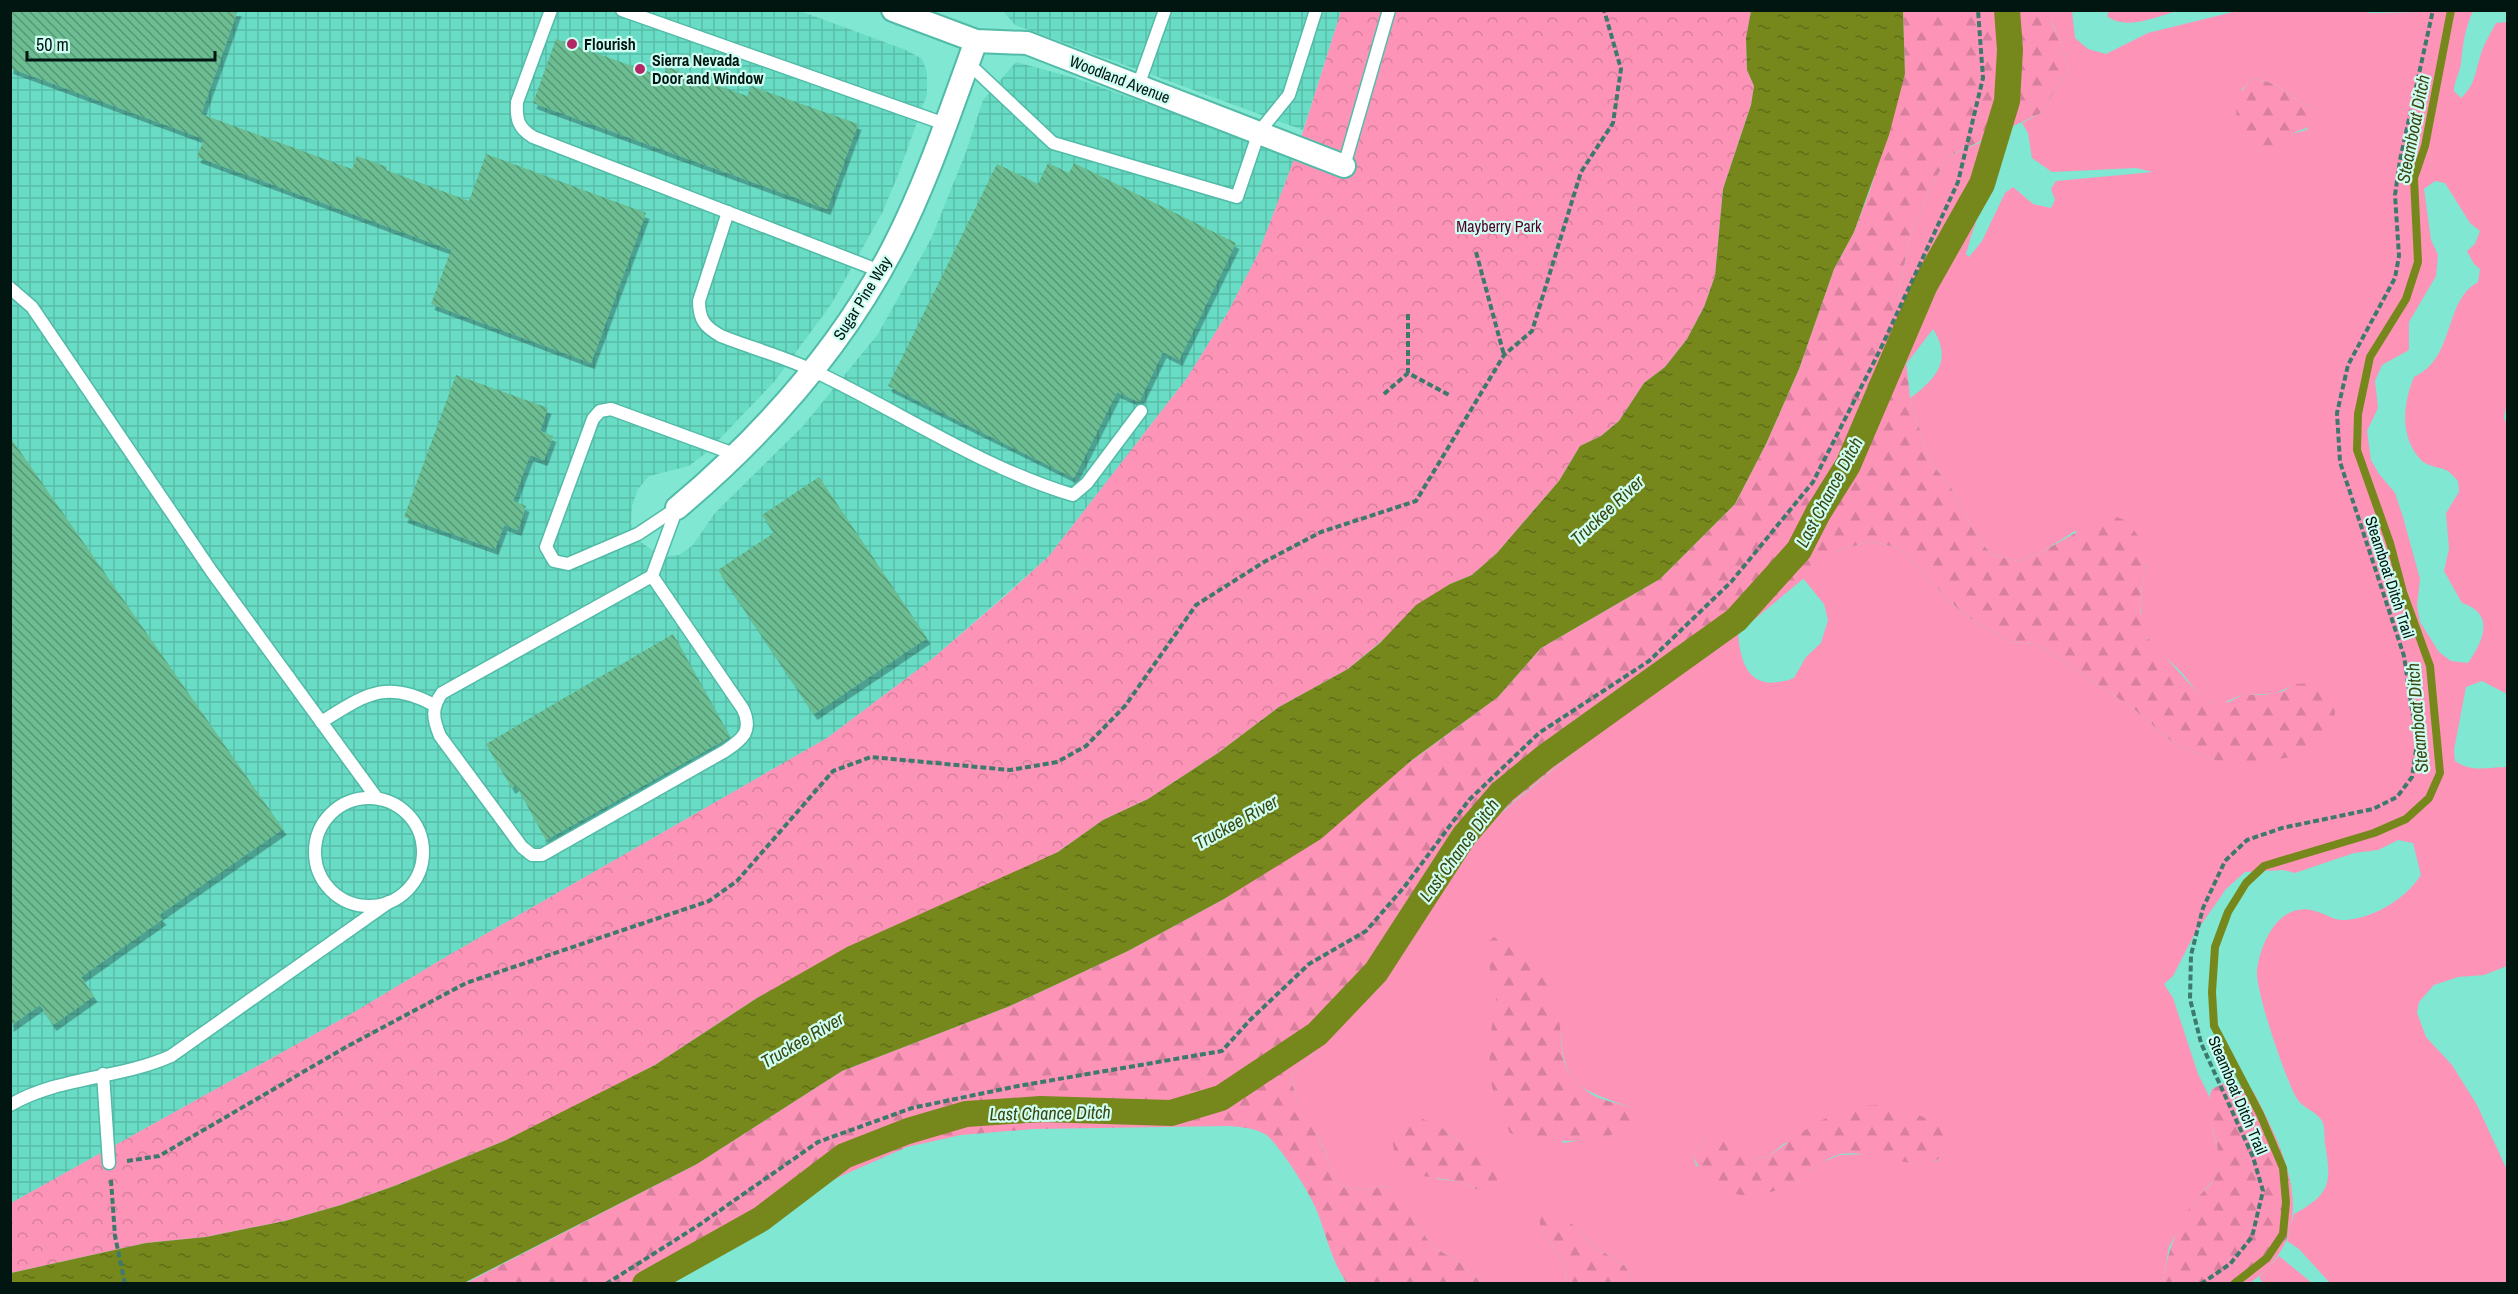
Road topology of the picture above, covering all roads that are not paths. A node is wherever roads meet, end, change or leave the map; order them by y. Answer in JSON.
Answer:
{"nodes":[{"id":1,"x":551,"y":10,"type":"edge"},
{"id":2,"x":622,"y":10,"type":"edge"},
{"id":3,"x":893,"y":10,"type":"edge"},
{"id":4,"x":1165,"y":10,"type":"edge"},
{"id":5,"x":1316,"y":10,"type":"edge"},
{"id":6,"x":1389,"y":10,"type":"edge"},
{"id":7,"x":976,"y":41,"type":"junction"},
{"id":8,"x":968,"y":63,"type":"junction"},
{"id":9,"x":1138,"y":86,"type":"junction"},
{"id":10,"x":945,"y":124,"type":"junction"},
{"id":11,"x":1259,"y":132,"type":"junction"},
{"id":12,"x":1344,"y":166,"type":"joint"},
{"id":13,"x":728,"y":212,"type":"junction"},
{"id":14,"x":880,"y":271,"type":"junction"},
{"id":15,"x":10,"y":288,"type":"edge"},
{"id":16,"x":813,"y":371,"type":"junction"},
{"id":17,"x":1141,"y":411,"type":"dead end"},
{"id":18,"x":737,"y":455,"type":"junction"},
{"id":19,"x":677,"y":508,"type":"junction"},
{"id":20,"x":652,"y":576,"type":"junction"},
{"id":21,"x":434,"y":705,"type":"junction"},
{"id":22,"x":321,"y":722,"type":"junction"},
{"id":23,"x":376,"y":797,"type":"junction"},
{"id":24,"x":389,"y":903,"type":"junction"},
{"id":25,"x":103,"y":1074,"type":"junction"},
{"id":26,"x":10,"y":1105,"type":"edge"},
{"id":27,"x":109,"y":1163,"type":"road end"}],
"edges":[{"from":1,"to":13,"type":"lane"},
{"from":2,"to":10,"type":"lane"},
{"from":3,"to":7,"type":"street","name":"Woodland Avenue"},
{"from":4,"to":9,"type":"lane"},
{"from":5,"to":11,"type":"lane"},
{"from":6,"to":12,"type":"lane"},
{"from":7,"to":8,"type":"street","name":"Sugar Pine Way"},
{"from":7,"to":9,"type":"street","name":"Woodland Avenue"},
{"from":8,"to":10,"type":"street","name":"Sugar Pine Way"},
{"from":8,"to":11,"type":"lane"},
{"from":9,"to":11,"type":"street","name":"Woodland Avenue"},
{"from":10,"to":14,"type":"street","name":"Sugar Pine Way"},
{"from":11,"to":12,"type":"street","name":"Woodland Avenue"},
{"from":13,"to":14,"type":"lane"},
{"from":13,"to":16,"type":"lane"},
{"from":14,"to":16,"type":"street","name":"Sugar Pine Way"},
{"from":15,"to":22,"type":"lane"},
{"from":16,"to":17,"type":"lane"},
{"from":16,"to":18,"type":"street","name":"Sugar Pine Way"},
{"from":18,"to":19,"type":"street","name":"Sugar Pine Way"},
{"from":18,"to":19,"type":"lane"},
{"from":19,"to":20,"type":"lane"},
{"from":20,"to":21,"type":"lane"},
{"from":20,"to":21,"type":"lane"},
{"from":21,"to":22,"type":"lane"},
{"from":22,"to":23,"type":"lane"},
{"from":23,"to":24,"type":"lane"},
{"from":23,"to":24,"type":"lane"},
{"from":24,"to":25,"type":"lane"},
{"from":25,"to":26,"type":"lane"},
{"from":25,"to":27,"type":"lane"}]}
